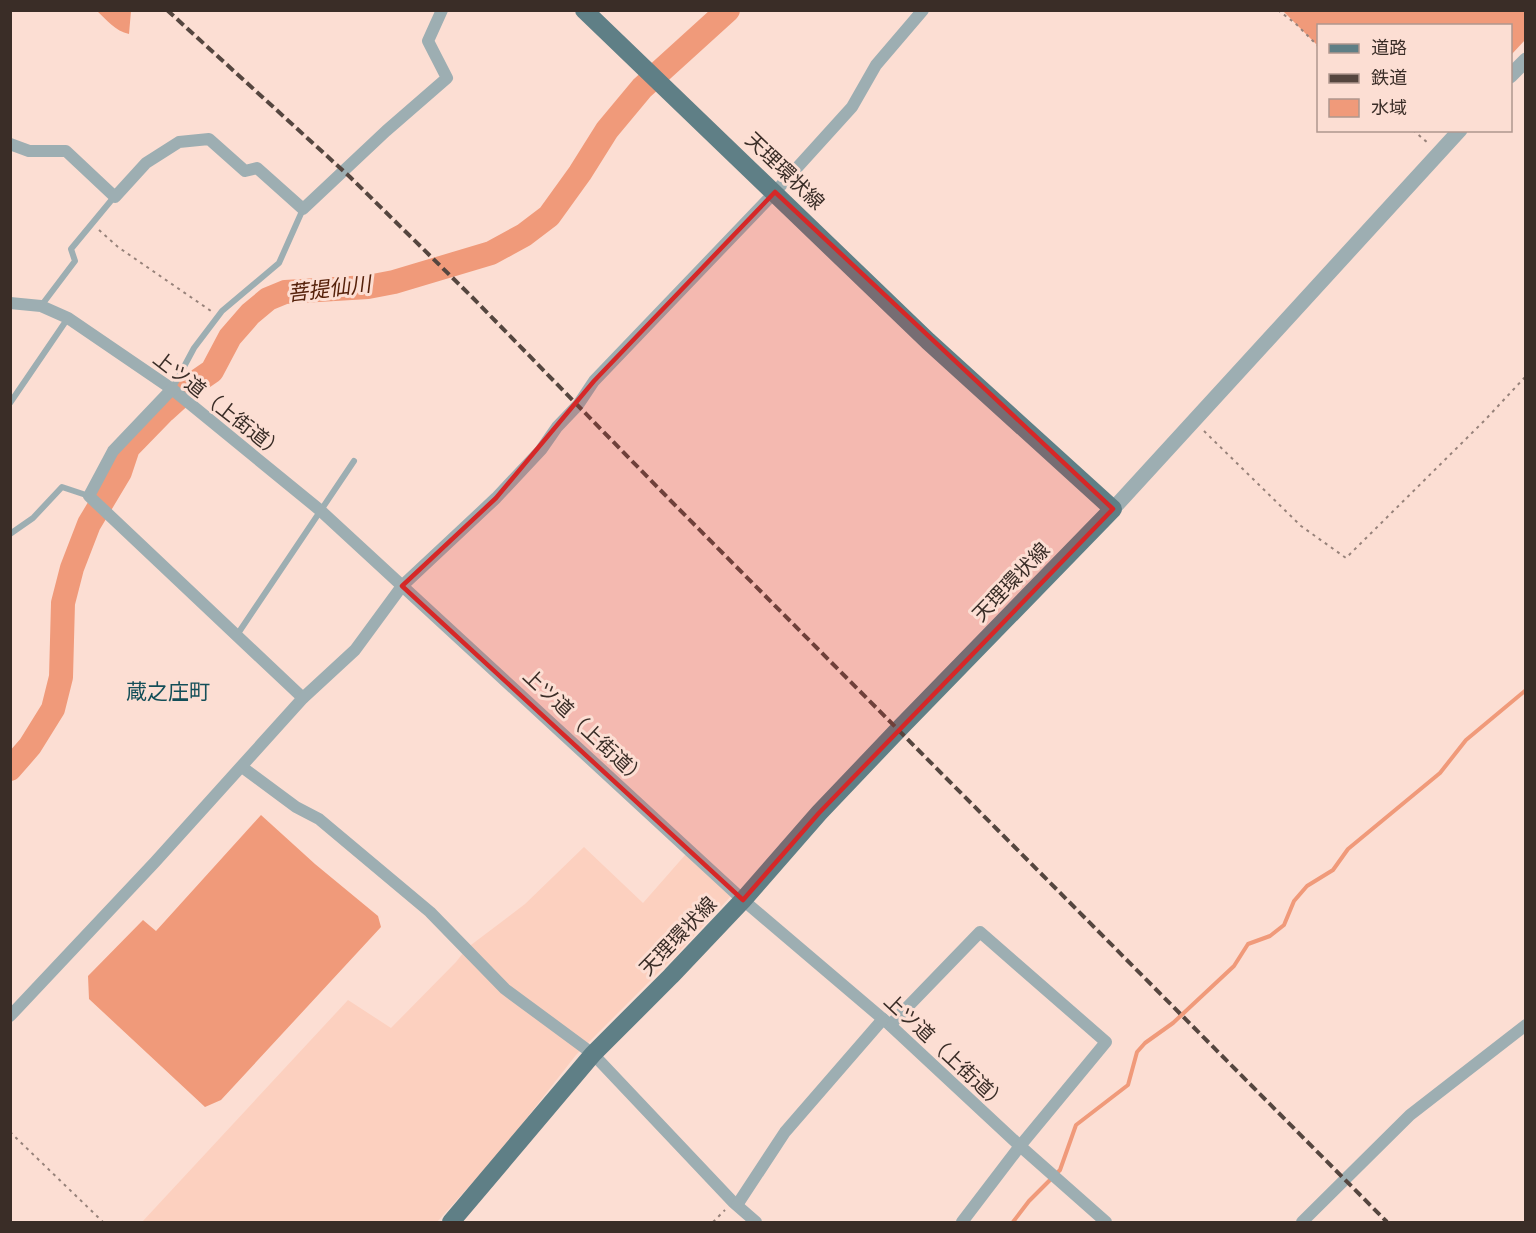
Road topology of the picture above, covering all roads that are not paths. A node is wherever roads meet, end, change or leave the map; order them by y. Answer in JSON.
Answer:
{"nodes":[{"id":1,"x":442,"y":10,"type":"edge"},
{"id":2,"x":584,"y":10,"type":"edge"},
{"id":3,"x":923,"y":10,"type":"edge"},
{"id":4,"x":1526,"y":60,"type":"edge"},
{"id":5,"x":1512,"y":74,"type":"edge"},
{"id":6,"x":1458,"y":132,"type":"edge"},
{"id":7,"x":10,"y":144,"type":"edge"},
{"id":8,"x":775,"y":192,"type":"junction"},
{"id":9,"x":115,"y":197,"type":"junction"},
{"id":10,"x":303,"y":209,"type":"junction"},
{"id":11,"x":10,"y":303,"type":"edge"},
{"id":12,"x":41,"y":306,"type":"junction"},
{"id":13,"x":68,"y":318,"type":"junction"},
{"id":14,"x":172,"y":389,"type":"junction"},
{"id":15,"x":10,"y":403,"type":"edge"},
{"id":16,"x":354,"y":461,"type":"dead end"},
{"id":17,"x":88,"y":496,"type":"junction"},
{"id":18,"x":1113,"y":509,"type":"junction"},
{"id":19,"x":321,"y":511,"type":"junction"},
{"id":20,"x":10,"y":534,"type":"edge"},
{"id":21,"x":402,"y":586,"type":"junction"},
{"id":22,"x":237,"y":635,"type":"junction"},
{"id":23,"x":303,"y":698,"type":"junction"},
{"id":24,"x":242,"y":767,"type":"junction"},
{"id":25,"x":743,"y":900,"type":"junction"},
{"id":26,"x":10,"y":1016,"type":"edge"},
{"id":27,"x":887,"y":1022,"type":"junction"},
{"id":28,"x":1526,"y":1025,"type":"edge"},
{"id":29,"x":593,"y":1054,"type":"junction"},
{"id":30,"x":1020,"y":1146,"type":"junction"},
{"id":31,"x":735,"y":1204,"type":"junction"},
{"id":32,"x":451,"y":1222,"type":"edge"},
{"id":33,"x":756,"y":1222,"type":"edge"},
{"id":34,"x":962,"y":1222,"type":"edge"},
{"id":35,"x":1106,"y":1222,"type":"edge"},
{"id":36,"x":1302,"y":1222,"type":"edge"}],
"edges":[{"from":1,"to":10,"type":"street"},
{"from":2,"to":8,"type":"main road","name":"天理環状線"},
{"from":3,"to":8,"type":"street"},
{"from":4,"to":5,"type":"street"},
{"from":6,"to":18,"type":"street"},
{"from":7,"to":9,"type":"street"},
{"from":8,"to":18,"type":"main road","name":"天理環状線"},
{"from":8,"to":21,"type":"street"},
{"from":9,"to":10,"type":"street"},
{"from":9,"to":12,"type":"lane"},
{"from":10,"to":14,"type":"lane"},
{"from":11,"to":12,"type":"street","name":"上ツ道（上街道）"},
{"from":12,"to":13,"type":"street","name":"上ツ道（上街道）"},
{"from":13,"to":14,"type":"street","name":"上ツ道（上街道）"},
{"from":13,"to":15,"type":"lane"},
{"from":14,"to":17,"type":"street"},
{"from":14,"to":19,"type":"street","name":"上ツ道（上街道）"},
{"from":16,"to":19,"type":"lane"},
{"from":17,"to":20,"type":"lane"},
{"from":17,"to":22,"type":"street"},
{"from":18,"to":25,"type":"main road","name":"天理環状線"},
{"from":19,"to":21,"type":"street","name":"上ツ道（上街道）"},
{"from":19,"to":22,"type":"lane"},
{"from":21,"to":23,"type":"street"},
{"from":21,"to":25,"type":"street","name":"上ツ道（上街道）"},
{"from":22,"to":23,"type":"street"},
{"from":23,"to":24,"type":"street"},
{"from":24,"to":26,"type":"street"},
{"from":24,"to":29,"type":"street"},
{"from":25,"to":27,"type":"street","name":"上ツ道（上街道）"},
{"from":25,"to":29,"type":"main road","name":"天理環状線"},
{"from":27,"to":30,"type":"street","name":"上ツ道（上街道）"},
{"from":27,"to":30,"type":"street"},
{"from":27,"to":31,"type":"street"},
{"from":28,"to":36,"type":"street"},
{"from":29,"to":31,"type":"street"},
{"from":29,"to":32,"type":"main road","name":"天理環状線"},
{"from":30,"to":34,"type":"street"},
{"from":30,"to":35,"type":"street","name":"上ツ道（上街道）"},
{"from":31,"to":33,"type":"street"}]}
